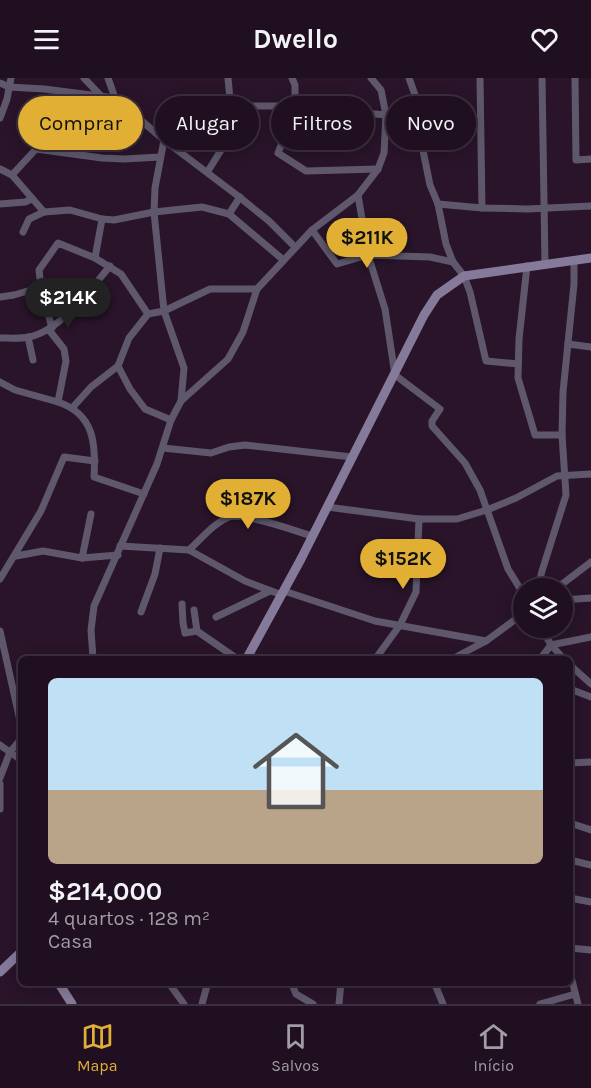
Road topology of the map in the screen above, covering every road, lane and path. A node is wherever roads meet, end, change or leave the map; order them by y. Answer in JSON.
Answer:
{"nodes":[{"id":1,"x":10,"y":78,"type":"edge"},
{"id":2,"x":84,"y":78,"type":"edge"},
{"id":3,"x":108,"y":78,"type":"edge"},
{"id":4,"x":228,"y":78,"type":"edge"},
{"id":5,"x":292,"y":78,"type":"edge"},
{"id":6,"x":371,"y":78,"type":"edge"},
{"id":7,"x":409,"y":78,"type":"edge"},
{"id":8,"x":480,"y":78,"type":"edge"},
{"id":9,"x":542,"y":78,"type":"edge"},
{"id":10,"x":575,"y":78,"type":"edge"},
{"id":11,"x":0,"y":83,"type":"edge"},
{"id":12,"x":9,"y":87,"type":"junction"},
{"id":13,"x":101,"y":96,"type":"joint"},
{"id":14,"x":114,"y":96,"type":"edge"},
{"id":15,"x":229,"y":96,"type":"edge"},
{"id":16,"x":294,"y":96,"type":"edge"},
{"id":17,"x":414,"y":96,"type":"edge"},
{"id":18,"x":374,"y":114,"type":"edge"},
{"id":19,"x":386,"y":115,"type":"junction"},
{"id":20,"x":0,"y":118,"type":"edge"},
{"id":21,"x":143,"y":122,"type":"edge"},
{"id":22,"x":155,"y":132,"type":"edge"},
{"id":23,"x":162,"y":150,"type":"edge"},
{"id":24,"x":178,"y":150,"type":"edge"},
{"id":25,"x":221,"y":150,"type":"edge"},
{"id":26,"x":279,"y":150,"type":"edge"},
{"id":27,"x":423,"y":150,"type":"edge"},
{"id":28,"x":160,"y":157,"type":"junction"},
{"id":29,"x":591,"y":159,"type":"edge"},
{"id":30,"x":0,"y":169,"type":"edge"},
{"id":31,"x":378,"y":169,"type":"junction"},
{"id":32,"x":208,"y":171,"type":"junction"},
{"id":33,"x":12,"y":175,"type":"junction"},
{"id":34,"x":358,"y":195,"type":"junction"},
{"id":35,"x":240,"y":197,"type":"junction"},
{"id":36,"x":32,"y":199,"type":"junction"},
{"id":37,"x":0,"y":204,"type":"edge"},
{"id":38,"x":438,"y":204,"type":"junction"},
{"id":39,"x":591,"y":206,"type":"edge"},
{"id":40,"x":482,"y":208,"type":"junction"},
{"id":41,"x":544,"y":209,"type":"junction"},
{"id":42,"x":44,"y":212,"type":"junction"},
{"id":43,"x":154,"y":212,"type":"junction"},
{"id":44,"x":230,"y":214,"type":"junction"},
{"id":45,"x":102,"y":219,"type":"junction"},
{"id":46,"x":312,"y":230,"type":"junction"},
{"id":47,"x":23,"y":232,"type":"dead end"},
{"id":48,"x":292,"y":245,"type":"dead end"},
{"id":49,"x":368,"y":255,"type":"junction"},
{"id":50,"x":94,"y":258,"type":"junction"},
{"id":51,"x":280,"y":258,"type":"dead end"},
{"id":52,"x":591,"y":258,"type":"edge"},
{"id":53,"x":574,"y":260,"type":"junction"},
{"id":54,"x":453,"y":262,"type":"junction"},
{"id":55,"x":544,"y":264,"type":"junction"},
{"id":56,"x":110,"y":266,"type":"junction"},
{"id":57,"x":527,"y":266,"type":"junction"},
{"id":58,"x":464,"y":276,"type":"junction"},
{"id":59,"x":41,"y":288,"type":"junction"},
{"id":60,"x":256,"y":290,"type":"junction"},
{"id":61,"x":0,"y":297,"type":"edge"},
{"id":62,"x":164,"y":311,"type":"junction"},
{"id":63,"x":148,"y":314,"type":"junction"},
{"id":64,"x":51,"y":328,"type":"junction"},
{"id":65,"x":28,"y":337,"type":"junction"},
{"id":66,"x":0,"y":338,"type":"edge"},
{"id":67,"x":568,"y":344,"type":"junction"},
{"id":68,"x":591,"y":347,"type":"edge"},
{"id":69,"x":33,"y":360,"type":"dead end"},
{"id":70,"x":518,"y":364,"type":"junction"},
{"id":71,"x":118,"y":366,"type":"junction"},
{"id":72,"x":394,"y":375,"type":"junction"},
{"id":73,"x":0,"y":382,"type":"edge"},
{"id":74,"x":181,"y":401,"type":"junction"},
{"id":75,"x":58,"y":402,"type":"junction"},
{"id":76,"x":73,"y":407,"type":"junction"},
{"id":77,"x":171,"y":420,"type":"junction"},
{"id":78,"x":562,"y":435,"type":"junction"},
{"id":79,"x":163,"y":448,"type":"junction"},
{"id":80,"x":352,"y":457,"type":"junction"},
{"id":81,"x":95,"y":461,"type":"junction"},
{"id":82,"x":591,"y":474,"type":"edge"},
{"id":83,"x":566,"y":477,"type":"junction"},
{"id":84,"x":144,"y":494,"type":"junction"},
{"id":85,"x":327,"y":507,"type":"junction"},
{"id":86,"x":487,"y":510,"type":"junction"},
{"id":87,"x":91,"y":514,"type":"dead end"},
{"id":88,"x":419,"y":519,"type":"junction"},
{"id":89,"x":312,"y":536,"type":"junction"},
{"id":90,"x":120,"y":546,"type":"junction"},
{"id":91,"x":160,"y":548,"type":"junction"},
{"id":92,"x":189,"y":550,"type":"junction"},
{"id":93,"x":118,"y":555,"type":"junction"},
{"id":94,"x":82,"y":558,"type":"junction"},
{"id":95,"x":14,"y":559,"type":"junction"},
{"id":96,"x":591,"y":562,"type":"edge"},
{"id":97,"x":0,"y":563,"type":"edge"},
{"id":98,"x":514,"y":578,"type":"edge"},
{"id":99,"x":540,"y":578,"type":"edge"},
{"id":100,"x":570,"y":578,"type":"edge"},
{"id":101,"x":0,"y":579,"type":"edge"},
{"id":102,"x":270,"y":591,"type":"junction"},
{"id":103,"x":283,"y":593,"type":"junction"},
{"id":104,"x":591,"y":598,"type":"edge"},
{"id":105,"x":573,"y":599,"type":"edge"},
{"id":106,"x":182,"y":604,"type":"dead end"},
{"id":107,"x":194,"y":610,"type":"dead end"},
{"id":108,"x":141,"y":612,"type":"dead end"},
{"id":109,"x":216,"y":617,"type":"dead end"},
{"id":110,"x":513,"y":621,"type":"edge"},
{"id":111,"x":400,"y":625,"type":"junction"},
{"id":112,"x":0,"y":631,"type":"edge"},
{"id":113,"x":197,"y":631,"type":"junction"},
{"id":114,"x":591,"y":637,"type":"edge"},
{"id":115,"x":547,"y":638,"type":"edge"},
{"id":116,"x":486,"y":641,"type":"junction"},
{"id":117,"x":551,"y":645,"type":"junction"},
{"id":118,"x":463,"y":655,"type":"junction"},
{"id":119,"x":93,"y":656,"type":"edge"},
{"id":120,"x":233,"y":656,"type":"edge"},
{"id":121,"x":248,"y":656,"type":"edge"},
{"id":122,"x":377,"y":656,"type":"edge"},
{"id":123,"x":460,"y":656,"type":"edge"},
{"id":124,"x":466,"y":656,"type":"edge"},
{"id":125,"x":543,"y":656,"type":"edge"},
{"id":126,"x":561,"y":656,"type":"edge"},
{"id":127,"x":573,"y":667,"type":"edge"},
{"id":128,"x":591,"y":684,"type":"edge"},
{"id":129,"x":573,"y":690,"type":"edge"},
{"id":130,"x":591,"y":697,"type":"edge"},
{"id":131,"x":18,"y":712,"type":"edge"},
{"id":132,"x":18,"y":743,"type":"edge"},
{"id":133,"x":0,"y":745,"type":"edge"},
{"id":134,"x":10,"y":752,"type":"junction"},
{"id":135,"x":18,"y":758,"type":"edge"},
{"id":136,"x":591,"y":762,"type":"edge"},
{"id":137,"x":573,"y":763,"type":"edge"},
{"id":138,"x":0,"y":778,"type":"edge"},
{"id":139,"x":0,"y":784,"type":"edge"},
{"id":140,"x":0,"y":809,"type":"edge"},
{"id":141,"x":573,"y":824,"type":"edge"},
{"id":142,"x":591,"y":830,"type":"edge"},
{"id":143,"x":573,"y":861,"type":"edge"},
{"id":144,"x":591,"y":865,"type":"edge"},
{"id":145,"x":573,"y":899,"type":"edge"},
{"id":146,"x":591,"y":902,"type":"edge"},
{"id":147,"x":573,"y":948,"type":"edge"},
{"id":148,"x":591,"y":950,"type":"edge"},
{"id":149,"x":18,"y":955,"type":"edge"},
{"id":150,"x":0,"y":972,"type":"edge"},
{"id":151,"x":573,"y":985,"type":"edge"},
{"id":152,"x":60,"y":986,"type":"edge"},
{"id":153,"x":171,"y":986,"type":"edge"},
{"id":154,"x":207,"y":986,"type":"edge"},
{"id":155,"x":293,"y":986,"type":"edge"},
{"id":156,"x":341,"y":986,"type":"edge"},
{"id":157,"x":436,"y":986,"type":"edge"},
{"id":158,"x":575,"y":994,"type":"junction"},
{"id":159,"x":68,"y":1002,"type":"edge"},
{"id":160,"x":184,"y":1004,"type":"edge"},
{"id":161,"x":202,"y":1004,"type":"edge"},
{"id":162,"x":313,"y":1004,"type":"edge"},
{"id":163,"x":339,"y":1004,"type":"edge"},
{"id":164,"x":443,"y":1004,"type":"edge"},
{"id":165,"x":540,"y":1004,"type":"edge"},
{"id":166,"x":578,"y":1004,"type":"edge"}],
"edges":[{"from":1,"to":12,"type":"street"},
{"from":2,"to":13,"type":"street"},
{"from":3,"to":14,"type":"street"},
{"from":4,"to":15,"type":"street"},
{"from":5,"to":16,"type":"street"},
{"from":6,"to":19,"type":"street"},
{"from":7,"to":17,"type":"street"},
{"from":8,"to":40,"type":"street"},
{"from":9,"to":41,"type":"street"},
{"from":10,"to":29,"type":"street"},
{"from":11,"to":12,"type":"street"},
{"from":12,"to":13,"type":"street"},
{"from":12,"to":20,"type":"street"},
{"from":18,"to":19,"type":"street"},
{"from":19,"to":31,"type":"street"},
{"from":21,"to":22,"type":"street"},
{"from":23,"to":28,"type":"street"},
{"from":24,"to":32,"type":"street"},
{"from":25,"to":32,"type":"street"},
{"from":26,"to":31,"type":"street"},
{"from":27,"to":38,"type":"street"},
{"from":28,"to":33,"type":"street"},
{"from":28,"to":43,"type":"street"},
{"from":30,"to":33,"type":"street"},
{"from":31,"to":34,"type":"street"},
{"from":32,"to":35,"type":"street"},
{"from":33,"to":36,"type":"street"},
{"from":34,"to":46,"type":"street"},
{"from":34,"to":49,"type":"street"},
{"from":35,"to":44,"type":"street"},
{"from":35,"to":48,"type":"street"},
{"from":36,"to":37,"type":"street"},
{"from":36,"to":42,"type":"street"},
{"from":38,"to":40,"type":"street"},
{"from":38,"to":54,"type":"street"},
{"from":39,"to":41,"type":"street"},
{"from":40,"to":41,"type":"street"},
{"from":41,"to":55,"type":"street"},
{"from":42,"to":45,"type":"street"},
{"from":42,"to":47,"type":"street"},
{"from":43,"to":44,"type":"street"},
{"from":43,"to":45,"type":"street"},
{"from":43,"to":62,"type":"street"},
{"from":44,"to":51,"type":"street"},
{"from":45,"to":50,"type":"street"},
{"from":46,"to":49,"type":"street"},
{"from":46,"to":60,"type":"street"},
{"from":49,"to":54,"type":"street"},
{"from":49,"to":72,"type":"street"},
{"from":50,"to":56,"type":"street"},
{"from":50,"to":59,"type":"street"},
{"from":52,"to":53,"type":"street"},
{"from":53,"to":55,"type":"street"},
{"from":53,"to":67,"type":"street"},
{"from":54,"to":58,"type":"street"},
{"from":55,"to":57,"type":"street"},
{"from":56,"to":63,"type":"street"},
{"from":56,"to":64,"type":"street"},
{"from":57,"to":58,"type":"street"},
{"from":57,"to":70,"type":"street"},
{"from":58,"to":70,"type":"street"},
{"from":58,"to":72,"type":"street"},
{"from":59,"to":61,"type":"street"},
{"from":59,"to":64,"type":"street"},
{"from":60,"to":62,"type":"street"},
{"from":60,"to":74,"type":"street"},
{"from":62,"to":63,"type":"street"},
{"from":62,"to":74,"type":"street"},
{"from":63,"to":71,"type":"street"},
{"from":64,"to":65,"type":"street"},
{"from":64,"to":75,"type":"street"},
{"from":65,"to":66,"type":"street"},
{"from":65,"to":69,"type":"street"},
{"from":67,"to":68,"type":"street"},
{"from":67,"to":78,"type":"street"},
{"from":70,"to":78,"type":"street"},
{"from":71,"to":76,"type":"street"},
{"from":71,"to":77,"type":"street"},
{"from":72,"to":80,"type":"street"},
{"from":72,"to":86,"type":"street"},
{"from":73,"to":75,"type":"street"},
{"from":74,"to":77,"type":"street"},
{"from":75,"to":76,"type":"street"},
{"from":76,"to":81,"type":"street"},
{"from":77,"to":79,"type":"street"},
{"from":78,"to":83,"type":"street"},
{"from":79,"to":80,"type":"street"},
{"from":79,"to":84,"type":"street"},
{"from":80,"to":85,"type":"street"},
{"from":81,"to":84,"type":"street"},
{"from":81,"to":95,"type":"street"},
{"from":82,"to":83,"type":"street"},
{"from":83,"to":86,"type":"street"},
{"from":83,"to":99,"type":"street"},
{"from":84,"to":90,"type":"street"},
{"from":85,"to":88,"type":"street"},
{"from":85,"to":89,"type":"street"},
{"from":86,"to":88,"type":"street"},
{"from":86,"to":98,"type":"street"},
{"from":87,"to":94,"type":"street"},
{"from":88,"to":111,"type":"street"},
{"from":89,"to":92,"type":"street"},
{"from":89,"to":103,"type":"street"},
{"from":90,"to":91,"type":"street"},
{"from":90,"to":93,"type":"street"},
{"from":91,"to":92,"type":"street"},
{"from":91,"to":108,"type":"street"},
{"from":92,"to":102,"type":"street"},
{"from":93,"to":94,"type":"street"},
{"from":93,"to":119,"type":"street"},
{"from":94,"to":95,"type":"street"},
{"from":95,"to":97,"type":"street"},
{"from":95,"to":101,"type":"street"},
{"from":96,"to":100,"type":"street"},
{"from":102,"to":103,"type":"street"},
{"from":102,"to":109,"type":"street"},
{"from":103,"to":111,"type":"street"},
{"from":103,"to":121,"type":"street"},
{"from":104,"to":105,"type":"street"},
{"from":106,"to":113,"type":"street"},
{"from":107,"to":113,"type":"street"},
{"from":110,"to":116,"type":"street"},
{"from":111,"to":116,"type":"street"},
{"from":111,"to":122,"type":"street"},
{"from":112,"to":131,"type":"street"},
{"from":113,"to":120,"type":"street"},
{"from":114,"to":117,"type":"street"},
{"from":115,"to":117,"type":"street"},
{"from":116,"to":118,"type":"street"},
{"from":117,"to":125,"type":"street"},
{"from":117,"to":126,"type":"street"},
{"from":118,"to":123,"type":"street"},
{"from":118,"to":124,"type":"street"},
{"from":127,"to":128,"type":"street"},
{"from":129,"to":130,"type":"street"},
{"from":132,"to":134,"type":"street"},
{"from":133,"to":134,"type":"street"},
{"from":134,"to":135,"type":"street"},
{"from":134,"to":138,"type":"street"},
{"from":136,"to":137,"type":"street"},
{"from":139,"to":140,"type":"street"},
{"from":141,"to":142,"type":"street"},
{"from":143,"to":144,"type":"street"},
{"from":145,"to":146,"type":"street"},
{"from":147,"to":148,"type":"street"},
{"from":149,"to":150,"type":"street"},
{"from":151,"to":158,"type":"street"},
{"from":152,"to":159,"type":"street"},
{"from":153,"to":160,"type":"street"},
{"from":154,"to":161,"type":"street"},
{"from":155,"to":162,"type":"street"},
{"from":156,"to":163,"type":"street"},
{"from":157,"to":164,"type":"street"},
{"from":158,"to":165,"type":"street"},
{"from":158,"to":166,"type":"street"}]}
